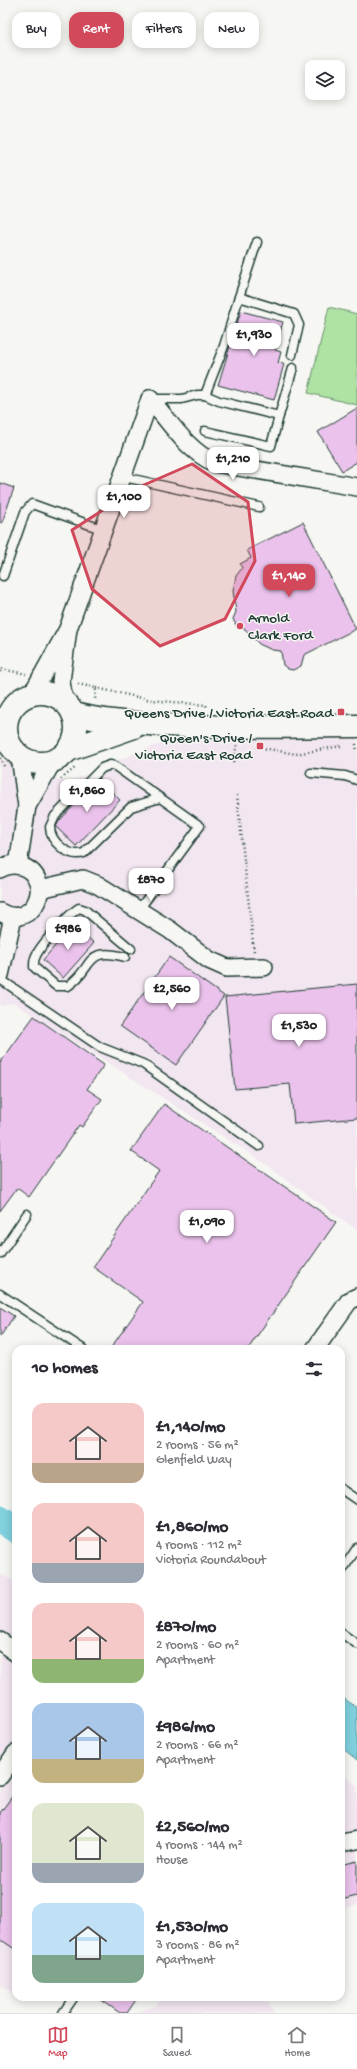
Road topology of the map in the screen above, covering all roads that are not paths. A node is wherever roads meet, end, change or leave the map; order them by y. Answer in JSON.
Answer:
{"nodes":[{"id":1,"x":257,"y":242,"type":"dead end"},
{"id":2,"x":239,"y":297,"type":"junction"},
{"id":3,"x":292,"y":355,"type":"dead end"},
{"id":4,"x":293,"y":368,"type":"dead end"},
{"id":5,"x":204,"y":395,"type":"junction"},
{"id":6,"x":150,"y":399,"type":"junction"},
{"id":7,"x":279,"y":416,"type":"junction"},
{"id":8,"x":205,"y":431,"type":"dead end"},
{"id":9,"x":124,"y":477,"type":"junction"},
{"id":10,"x":357,"y":487,"type":"edge"},
{"id":11,"x":259,"y":507,"type":"dead end"},
{"id":12,"x":104,"y":530,"type":"junction"},
{"id":13,"x":3,"y":576,"type":"dead end"},
{"id":14,"x":68,"y":628,"type":"junction"},
{"id":15,"x":15,"y":701,"type":"edge"},
{"id":16,"x":69,"y":708,"type":"junction"},
{"id":17,"x":141,"y":724,"type":"junction"},
{"id":18,"x":356,"y":735,"type":"edge"},
{"id":19,"x":9,"y":745,"type":"edge"},
{"id":20,"x":60,"y":755,"type":"junction"},
{"id":21,"x":311,"y":773,"type":"dead end"},
{"id":22,"x":357,"y":780,"type":"edge"},
{"id":23,"x":160,"y":798,"type":"junction"},
{"id":24,"x":27,"y":806,"type":"junction"},
{"id":25,"x":18,"y":865,"type":"junction"},
{"id":26,"x":0,"y":869,"type":"edge"},
{"id":27,"x":40,"y":889,"type":"junction"},
{"id":28,"x":138,"y":911,"type":"junction"},
{"id":29,"x":7,"y":914,"type":"edge"},
{"id":30,"x":131,"y":949,"type":"dead end"},
{"id":31,"x":125,"y":957,"type":"dead end"},
{"id":32,"x":259,"y":968,"type":"road end"},
{"id":33,"x":0,"y":975,"type":"edge"},
{"id":34,"x":0,"y":979,"type":"edge"},
{"id":35,"x":259,"y":1146,"type":"dead end"},
{"id":36,"x":27,"y":1214,"type":"dead end"},
{"id":37,"x":0,"y":1254,"type":"edge"},
{"id":38,"x":0,"y":1294,"type":"edge"},
{"id":39,"x":357,"y":1297,"type":"edge"},
{"id":40,"x":77,"y":1345,"type":"edge"},
{"id":41,"x":318,"y":1345,"type":"edge"},
{"id":42,"x":345,"y":1492,"type":"edge"},
{"id":43,"x":357,"y":1500,"type":"edge"},
{"id":44,"x":357,"y":1548,"type":"edge"},
{"id":45,"x":345,"y":1566,"type":"edge"},
{"id":46,"x":345,"y":1636,"type":"edge"},
{"id":47,"x":0,"y":1641,"type":"edge"},
{"id":48,"x":357,"y":1644,"type":"edge"},
{"id":49,"x":12,"y":1650,"type":"edge"},
{"id":50,"x":12,"y":1759,"type":"edge"},
{"id":51,"x":0,"y":1776,"type":"edge"},
{"id":52,"x":357,"y":1840,"type":"edge"},
{"id":53,"x":345,"y":1842,"type":"edge"},
{"id":54,"x":71,"y":2001,"type":"edge"},
{"id":55,"x":63,"y":2013,"type":"edge"}],
"edges":[{"from":1,"to":2,"type":"lane"},
{"from":2,"to":3,"type":"lane"},
{"from":2,"to":5,"type":"lane"},
{"from":4,"to":7,"type":"lane"},
{"from":5,"to":6,"type":"lane"},
{"from":5,"to":7,"type":"lane"},
{"from":6,"to":9,"type":"street"},
{"from":6,"to":10,"type":"street"},
{"from":7,"to":8,"type":"lane"},
{"from":9,"to":11,"type":"lane"},
{"from":9,"to":12,"type":"street"},
{"from":12,"to":13,"type":"lane"},
{"from":12,"to":14,"type":"street"},
{"from":14,"to":15,"type":"street"},
{"from":14,"to":16,"type":"street"},
{"from":15,"to":16,"type":"main road"},
{"from":15,"to":19,"type":"main road"},
{"from":16,"to":17,"type":"main road"},
{"from":16,"to":20,"type":"main road"},
{"from":17,"to":18,"type":"main road"},
{"from":17,"to":20,"type":"main road"},
{"from":19,"to":20,"type":"main road"},
{"from":19,"to":24,"type":"street"},
{"from":20,"to":24,"type":"street"},
{"from":21,"to":22,"type":"lane"},
{"from":23,"to":23,"type":"lane"},
{"from":23,"to":28,"type":"lane"},
{"from":24,"to":25,"type":"street"},
{"from":25,"to":26,"type":"street"},
{"from":25,"to":27,"type":"street"},
{"from":27,"to":28,"type":"street"},
{"from":27,"to":29,"type":"street"},
{"from":28,"to":32,"type":"street"},
{"from":29,"to":33,"type":"street"},
{"from":30,"to":31,"type":"lane"},
{"from":34,"to":35,"type":"lane"},
{"from":36,"to":37,"type":"lane"},
{"from":38,"to":40,"type":"lane"},
{"from":39,"to":41,"type":"street"},
{"from":42,"to":43,"type":"lane"},
{"from":44,"to":45,"type":"lane"},
{"from":46,"to":48,"type":"lane"},
{"from":47,"to":49,"type":"street"},
{"from":50,"to":51,"type":"street"},
{"from":52,"to":53,"type":"street"},
{"from":54,"to":55,"type":"lane"}]}
